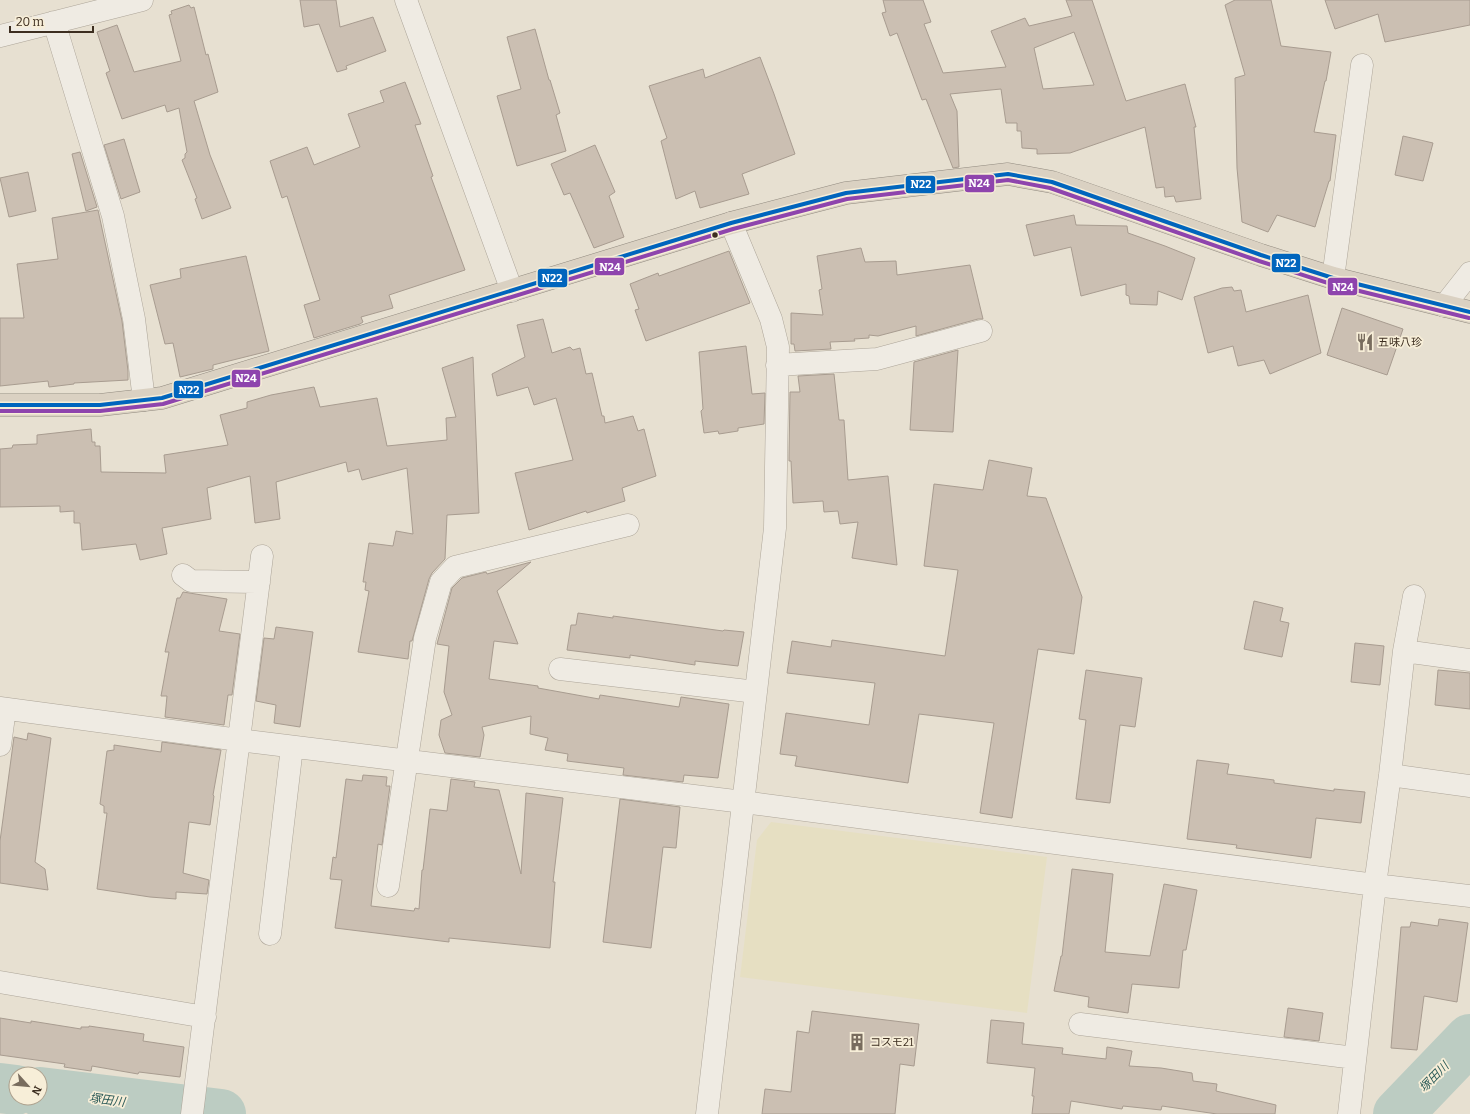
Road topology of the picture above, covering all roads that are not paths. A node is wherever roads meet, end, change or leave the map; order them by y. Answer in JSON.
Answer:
{"nodes":[{"id":1,"x":142,"y":0,"type":"edge"},
{"id":2,"x":406,"y":0,"type":"edge"},
{"id":3,"x":54,"y":22,"type":"junction"},
{"id":4,"x":0,"y":36,"type":"edge"},
{"id":5,"x":1362,"y":65,"type":"dead end"},
{"id":6,"x":731,"y":223,"type":"junction"},
{"id":7,"x":1470,"y":273,"type":"edge"},
{"id":8,"x":1333,"y":278,"type":"junction"},
{"id":9,"x":512,"y":291,"type":"junction"},
{"id":10,"x":1444,"y":306,"type":"junction"},
{"id":11,"x":1470,"y":312,"type":"edge"},
{"id":12,"x":981,"y":331,"type":"dead end"},
{"id":13,"x":777,"y":365,"type":"junction"},
{"id":14,"x":144,"y":400,"type":"junction"},
{"id":15,"x":0,"y":405,"type":"edge"},
{"id":16,"x":628,"y":525,"type":"dead end"},
{"id":17,"x":262,"y":556,"type":"dead end"},
{"id":18,"x":183,"y":575,"type":"dead end"},
{"id":19,"x":259,"y":582,"type":"junction"},
{"id":20,"x":1414,"y":596,"type":"dead end"},
{"id":21,"x":1404,"y":651,"type":"junction"},
{"id":22,"x":1470,"y":660,"type":"edge"},
{"id":23,"x":560,"y":669,"type":"dead end"},
{"id":24,"x":756,"y":692,"type":"junction"},
{"id":25,"x":2,"y":709,"type":"edge"},
{"id":26,"x":239,"y":740,"type":"junction"},
{"id":27,"x":0,"y":744,"type":"edge"},
{"id":28,"x":292,"y":747,"type":"junction"},
{"id":29,"x":407,"y":761,"type":"junction"},
{"id":30,"x":1390,"y":775,"type":"junction"},
{"id":31,"x":1470,"y":786,"type":"edge"},
{"id":32,"x":743,"y":802,"type":"junction"},
{"id":33,"x":1375,"y":885,"type":"junction"},
{"id":34,"x":388,"y":886,"type":"dead end"},
{"id":35,"x":1470,"y":896,"type":"edge"},
{"id":36,"x":270,"y":934,"type":"dead end"},
{"id":37,"x":0,"y":982,"type":"edge"},
{"id":38,"x":205,"y":1017,"type":"junction"},
{"id":39,"x":1080,"y":1024,"type":"dead end"},
{"id":40,"x":1355,"y":1058,"type":"junction"},
{"id":41,"x":192,"y":1114,"type":"edge"},
{"id":42,"x":707,"y":1114,"type":"edge"},
{"id":43,"x":1349,"y":1114,"type":"edge"}],
"edges":[{"from":1,"to":3,"type":"street"},
{"from":2,"to":9,"type":"street"},
{"from":3,"to":4,"type":"street"},
{"from":3,"to":14,"type":"street"},
{"from":5,"to":8,"type":"street"},
{"from":6,"to":8,"type":"highway"},
{"from":6,"to":9,"type":"highway"},
{"from":6,"to":13,"type":"street"},
{"from":7,"to":10,"type":"street"},
{"from":8,"to":10,"type":"highway"},
{"from":9,"to":14,"type":"highway"},
{"from":10,"to":11,"type":"highway"},
{"from":12,"to":13,"type":"street"},
{"from":13,"to":24,"type":"street"},
{"from":14,"to":15,"type":"highway"},
{"from":16,"to":29,"type":"street"},
{"from":17,"to":19,"type":"street"},
{"from":18,"to":19,"type":"street"},
{"from":19,"to":26,"type":"street"},
{"from":20,"to":21,"type":"street"},
{"from":21,"to":22,"type":"street"},
{"from":21,"to":30,"type":"street"},
{"from":23,"to":24,"type":"street"},
{"from":24,"to":32,"type":"street"},
{"from":25,"to":26,"type":"street"},
{"from":25,"to":27,"type":"street"},
{"from":26,"to":28,"type":"street"},
{"from":26,"to":38,"type":"street"},
{"from":28,"to":29,"type":"street"},
{"from":28,"to":36,"type":"street"},
{"from":29,"to":32,"type":"street"},
{"from":29,"to":34,"type":"street"},
{"from":30,"to":31,"type":"street"},
{"from":30,"to":33,"type":"street"},
{"from":32,"to":33,"type":"street"},
{"from":32,"to":42,"type":"street"},
{"from":33,"to":35,"type":"street"},
{"from":33,"to":40,"type":"street"},
{"from":37,"to":38,"type":"street"},
{"from":38,"to":41,"type":"street"},
{"from":39,"to":40,"type":"street"},
{"from":40,"to":43,"type":"street"}]}
